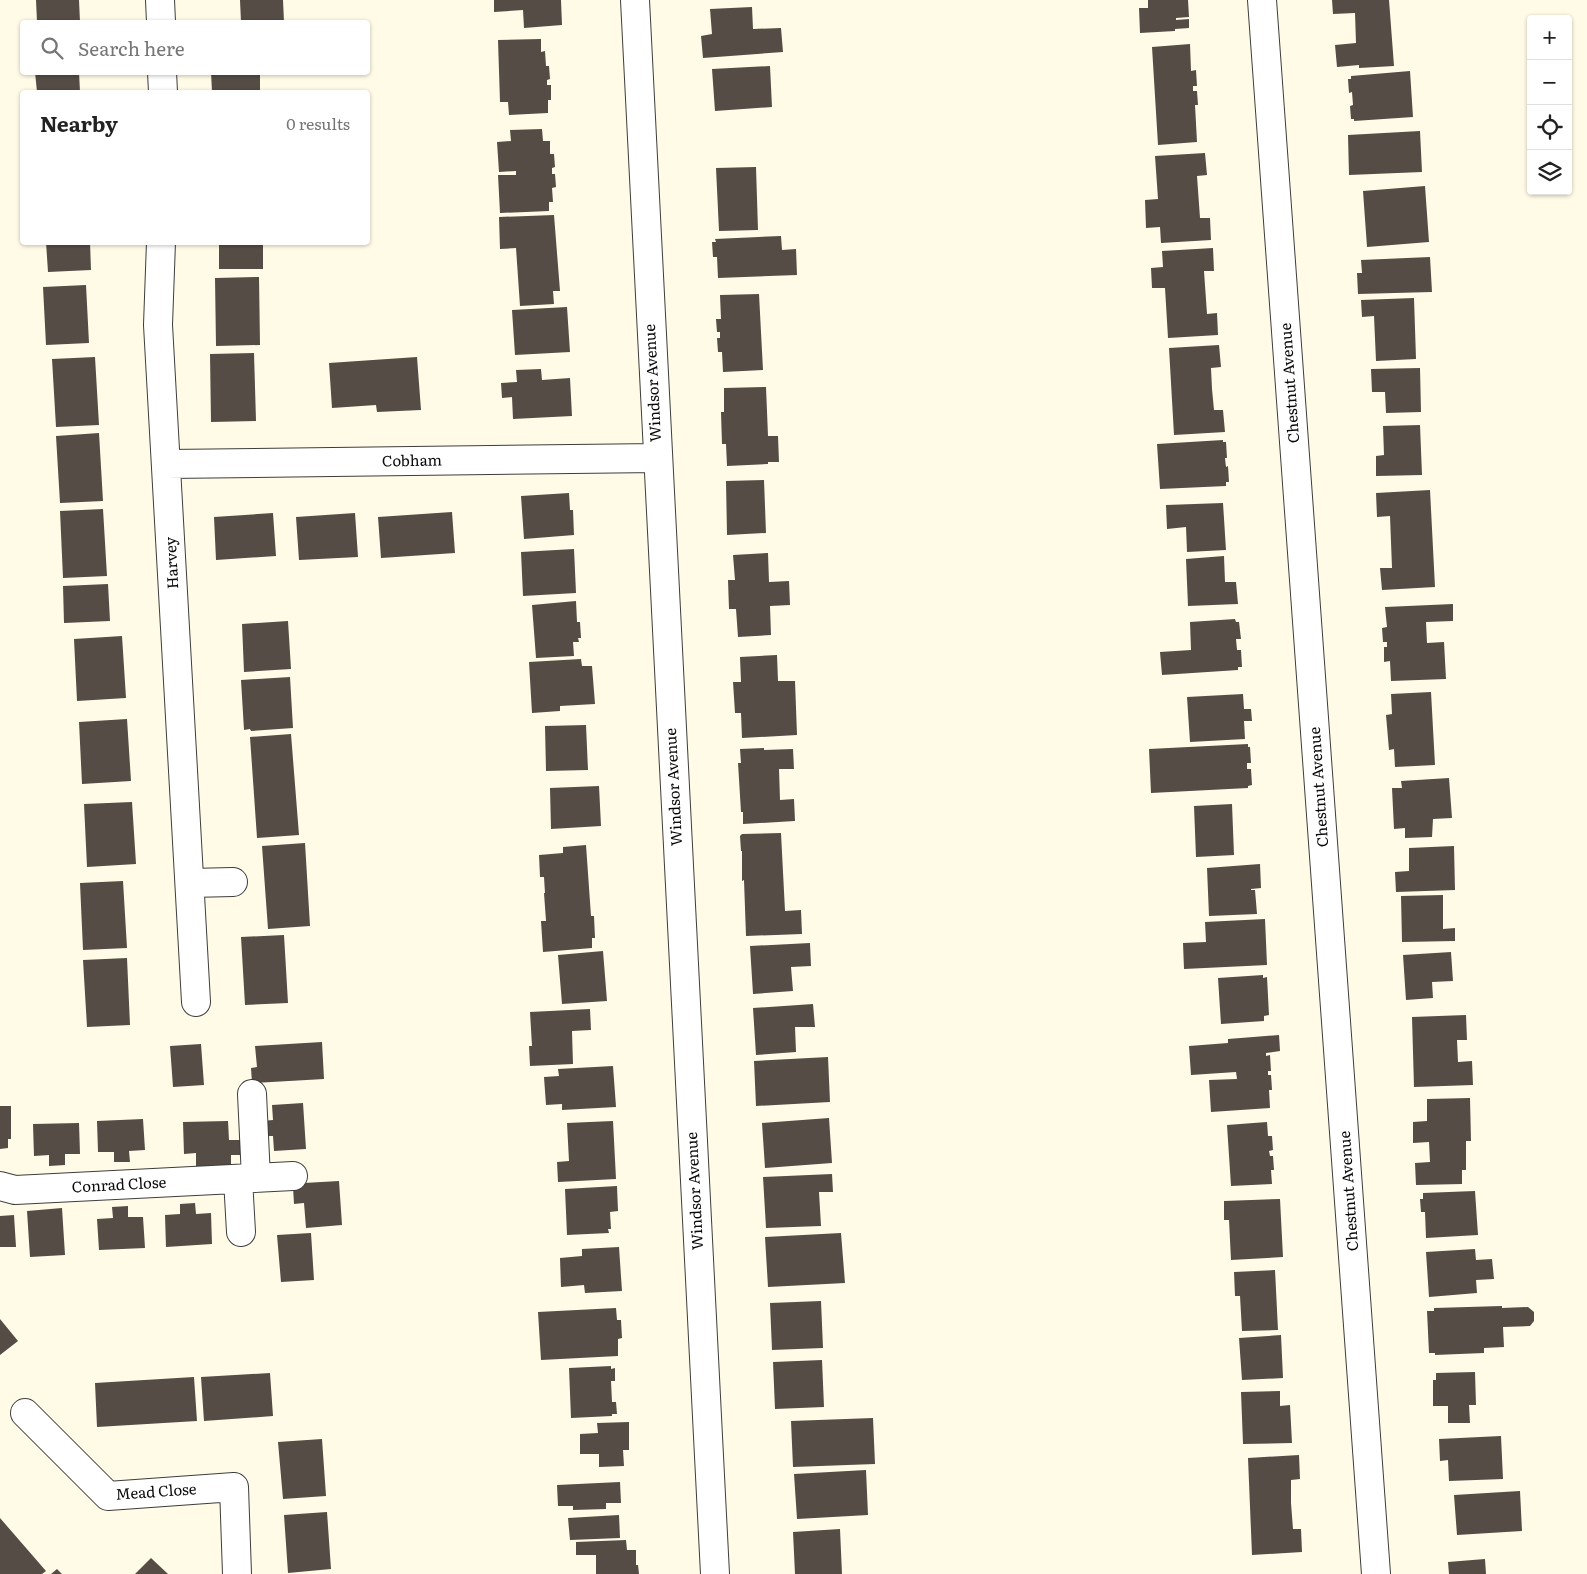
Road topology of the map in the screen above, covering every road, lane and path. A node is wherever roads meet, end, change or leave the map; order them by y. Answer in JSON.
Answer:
{"nodes":[{"id":1,"x":160,"y":0,"type":"edge"},
{"id":2,"x":635,"y":0,"type":"edge"},
{"id":3,"x":1262,"y":0,"type":"edge"},
{"id":4,"x":161,"y":20,"type":"edge"},
{"id":5,"x":162,"y":75,"type":"edge"},
{"id":6,"x":163,"y":90,"type":"edge"},
{"id":7,"x":160,"y":245,"type":"edge"},
{"id":8,"x":657,"y":458,"type":"junction"},
{"id":9,"x":167,"y":464,"type":"junction"},
{"id":10,"x":233,"y":882,"type":"dead end"},
{"id":11,"x":190,"y":883,"type":"junction"},
{"id":12,"x":196,"y":1002,"type":"dead end"},
{"id":13,"x":252,"y":1094,"type":"dead end"},
{"id":14,"x":294,"y":1176,"type":"dead end"},
{"id":15,"x":247,"y":1178,"type":"junction"},
{"id":16,"x":0,"y":1186,"type":"edge"},
{"id":17,"x":241,"y":1232,"type":"dead end"},
{"id":18,"x":24,"y":1413,"type":"dead end"},
{"id":19,"x":237,"y":1574,"type":"edge"},
{"id":20,"x":715,"y":1574,"type":"edge"},
{"id":21,"x":1376,"y":1574,"type":"edge"}],
"edges":[{"from":1,"to":4,"type":"street"},
{"from":2,"to":8,"type":"street","name":"Windsor Avenue"},
{"from":3,"to":21,"type":"street","name":"Chestnut Avenue"},
{"from":5,"to":6,"type":"street"},
{"from":7,"to":9,"type":"street","name":"Harvey"},
{"from":8,"to":9,"type":"street","name":"Cobham"},
{"from":8,"to":20,"type":"street","name":"Windsor Avenue"},
{"from":9,"to":11,"type":"street","name":"Harvey"},
{"from":10,"to":11,"type":"street"},
{"from":11,"to":12,"type":"street","name":"Harvey"},
{"from":13,"to":15,"type":"street"},
{"from":14,"to":15,"type":"street","name":"Conrad Close"},
{"from":15,"to":16,"type":"street","name":"Conrad Close"},
{"from":15,"to":17,"type":"street"},
{"from":18,"to":19,"type":"street","name":"Mead Close"}]}
